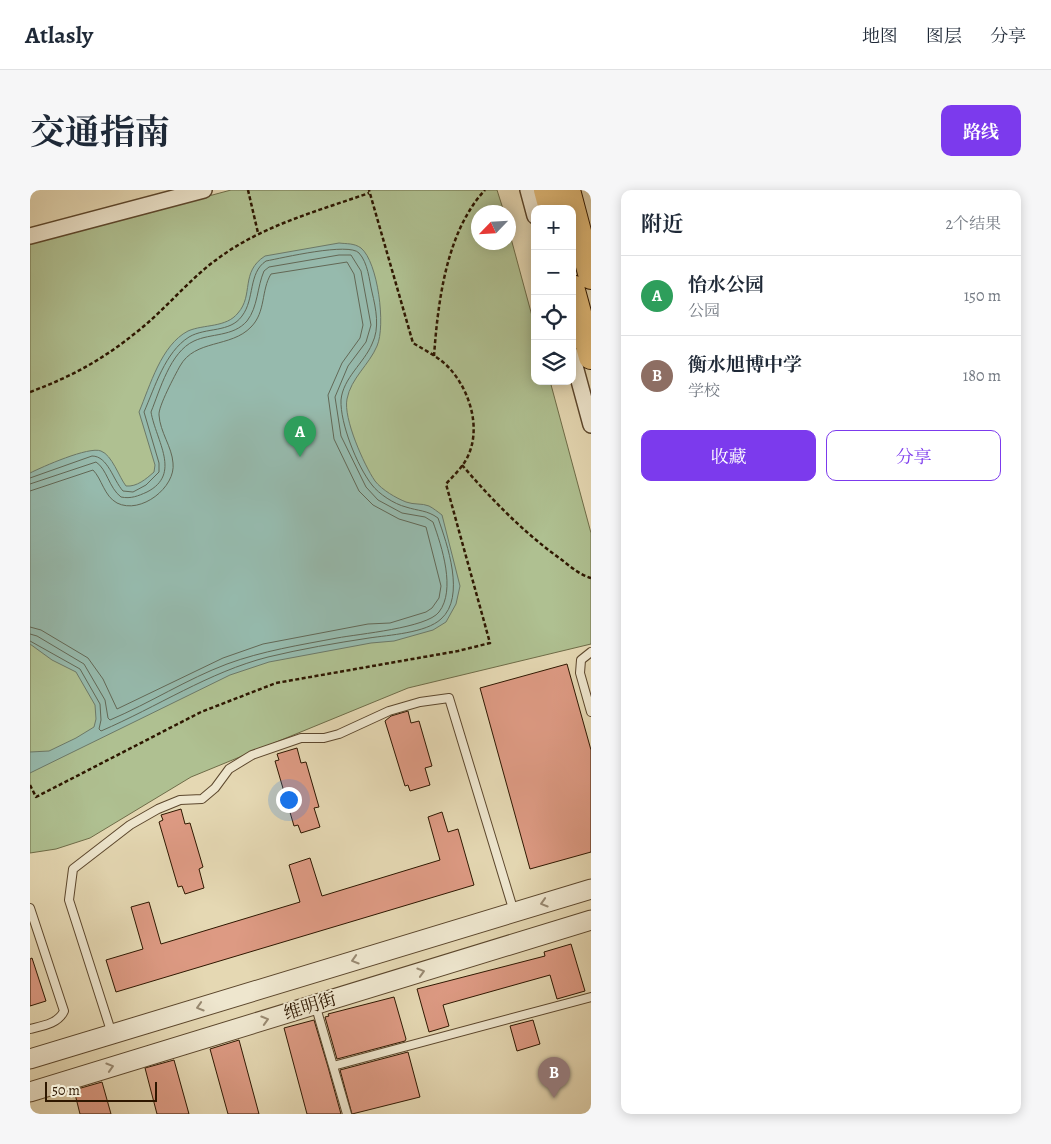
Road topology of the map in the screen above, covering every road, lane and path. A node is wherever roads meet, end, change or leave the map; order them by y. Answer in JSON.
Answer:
{"nodes":[{"id":1,"x":204,"y":190,"type":"edge"},
{"id":2,"x":248,"y":190,"type":"edge"},
{"id":3,"x":485,"y":190,"type":"edge"},
{"id":4,"x":528,"y":190,"type":"edge"},
{"id":5,"x":546,"y":190,"type":"edge"},
{"id":6,"x":568,"y":190,"type":"edge"},
{"id":7,"x":369,"y":191,"type":"edge"},
{"id":8,"x":532,"y":205,"type":"edge"},
{"id":9,"x":550,"y":205,"type":"edge"},
{"id":10,"x":258,"y":233,"type":"junction"},
{"id":11,"x":30,"y":236,"type":"edge"},
{"id":12,"x":591,"y":277,"type":"edge"},
{"id":13,"x":574,"y":295,"type":"edge"},
{"id":14,"x":434,"y":356,"type":"junction"},
{"id":15,"x":591,"y":357,"type":"edge"},
{"id":16,"x":576,"y":370,"type":"edge"},
{"id":17,"x":30,"y":392,"type":"edge"},
{"id":18,"x":591,"y":425,"type":"edge"},
{"id":19,"x":462,"y":465,"type":"junction"},
{"id":20,"x":591,"y":578,"type":"edge"},
{"id":21,"x":591,"y":652,"type":"edge"},
{"id":22,"x":591,"y":712,"type":"edge"},
{"id":23,"x":30,"y":785,"type":"edge"},
{"id":24,"x":591,"y":889,"type":"edge"},
{"id":25,"x":30,"y":908,"type":"edge"},
{"id":26,"x":514,"y":912,"type":"junction"},
{"id":27,"x":591,"y":920,"type":"edge"},
{"id":28,"x":591,"y":997,"type":"edge"},
{"id":29,"x":315,"y":1004,"type":"junction"},
{"id":30,"x":30,"y":1029,"type":"edge"},
{"id":31,"x":112,"y":1034,"type":"junction"},
{"id":32,"x":30,"y":1059,"type":"edge"},
{"id":33,"x":333,"y":1066,"type":"junction"},
{"id":34,"x":30,"y":1092,"type":"edge"},
{"id":35,"x":348,"y":1114,"type":"edge"}],
"edges":[{"from":1,"to":11,"type":"street"},
{"from":2,"to":10,"type":"path"},
{"from":3,"to":14,"type":"path"},
{"from":4,"to":8,"type":"street"},
{"from":5,"to":9,"type":"main road"},
{"from":6,"to":12,"type":"main road"},
{"from":7,"to":10,"type":"path"},
{"from":7,"to":14,"type":"path"},
{"from":10,"to":17,"type":"path"},
{"from":13,"to":15,"type":"main road"},
{"from":14,"to":19,"type":"path"},
{"from":16,"to":18,"type":"street"},
{"from":19,"to":20,"type":"path"},
{"from":19,"to":23,"type":"path"},
{"from":21,"to":22,"type":"lane"},
{"from":24,"to":26,"type":"street","name":"维明街","one_way":true},
{"from":25,"to":30,"type":"lane"},
{"from":26,"to":31,"type":"street","name":"维明街","one_way":true},
{"from":26,"to":31,"type":"lane"},
{"from":29,"to":27,"type":"street","name":"维明街","one_way":true},
{"from":28,"to":33,"type":"lane"},
{"from":29,"to":33,"type":"lane"},
{"from":34,"to":29,"type":"street","name":"维明街","one_way":true},
{"from":31,"to":32,"type":"street","name":"维明街"},
{"from":33,"to":35,"type":"lane"}]}
